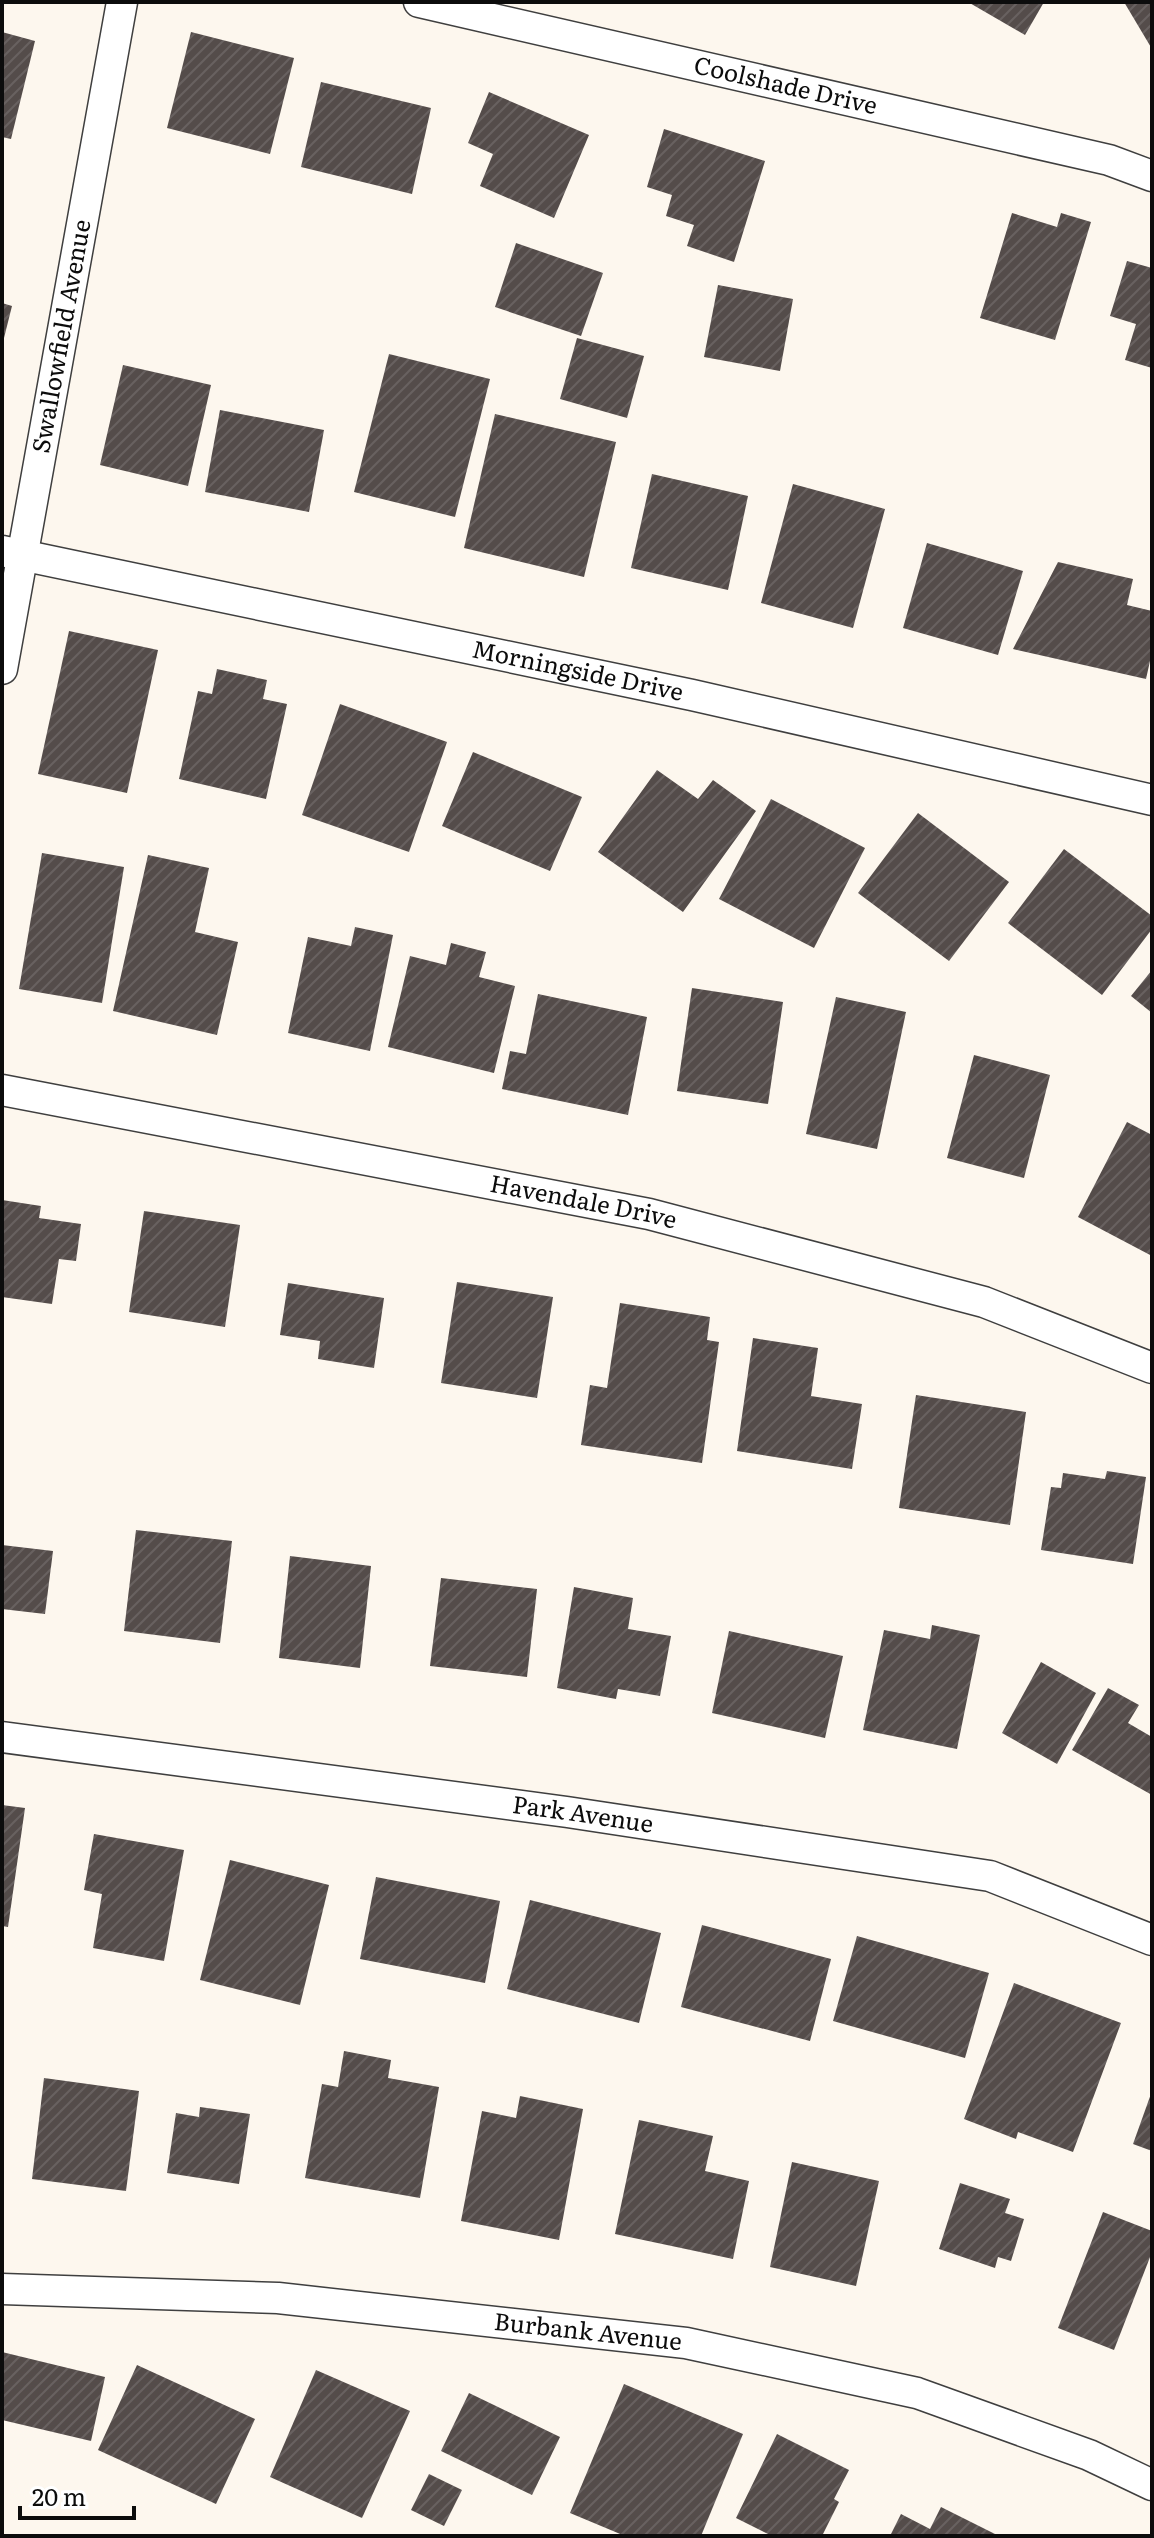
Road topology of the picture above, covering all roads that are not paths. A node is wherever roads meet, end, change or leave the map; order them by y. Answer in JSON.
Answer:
{"nodes":[{"id":1,"x":122,"y":2,"type":"edge"},
{"id":2,"x":419,"y":2,"type":"edge"},
{"id":3,"x":1152,"y":176,"type":"edge"},
{"id":4,"x":12,"y":553,"type":"edge"},
{"id":5,"x":2,"y":669,"type":"edge"},
{"id":6,"x":1152,"y":800,"type":"edge"},
{"id":7,"x":2,"y":1090,"type":"edge"},
{"id":8,"x":1152,"y":1368,"type":"edge"},
{"id":9,"x":2,"y":1737,"type":"edge"},
{"id":10,"x":1152,"y":1940,"type":"edge"},
{"id":11,"x":2,"y":2289,"type":"edge"},
{"id":12,"x":1152,"y":2485,"type":"edge"}],
"edges":[{"from":1,"to":4,"type":"street","name":"Swallowfield Avenue"},
{"from":2,"to":3,"type":"street","name":"Coolshade Drive"},
{"from":4,"to":5,"type":"street","name":"Swallowfield Avenue"},
{"from":4,"to":6,"type":"street","name":"Morningside Drive"},
{"from":7,"to":8,"type":"street","name":"Havendale Drive"},
{"from":9,"to":10,"type":"street","name":"Park Avenue"},
{"from":11,"to":12,"type":"street","name":"Burbank Avenue"}]}
